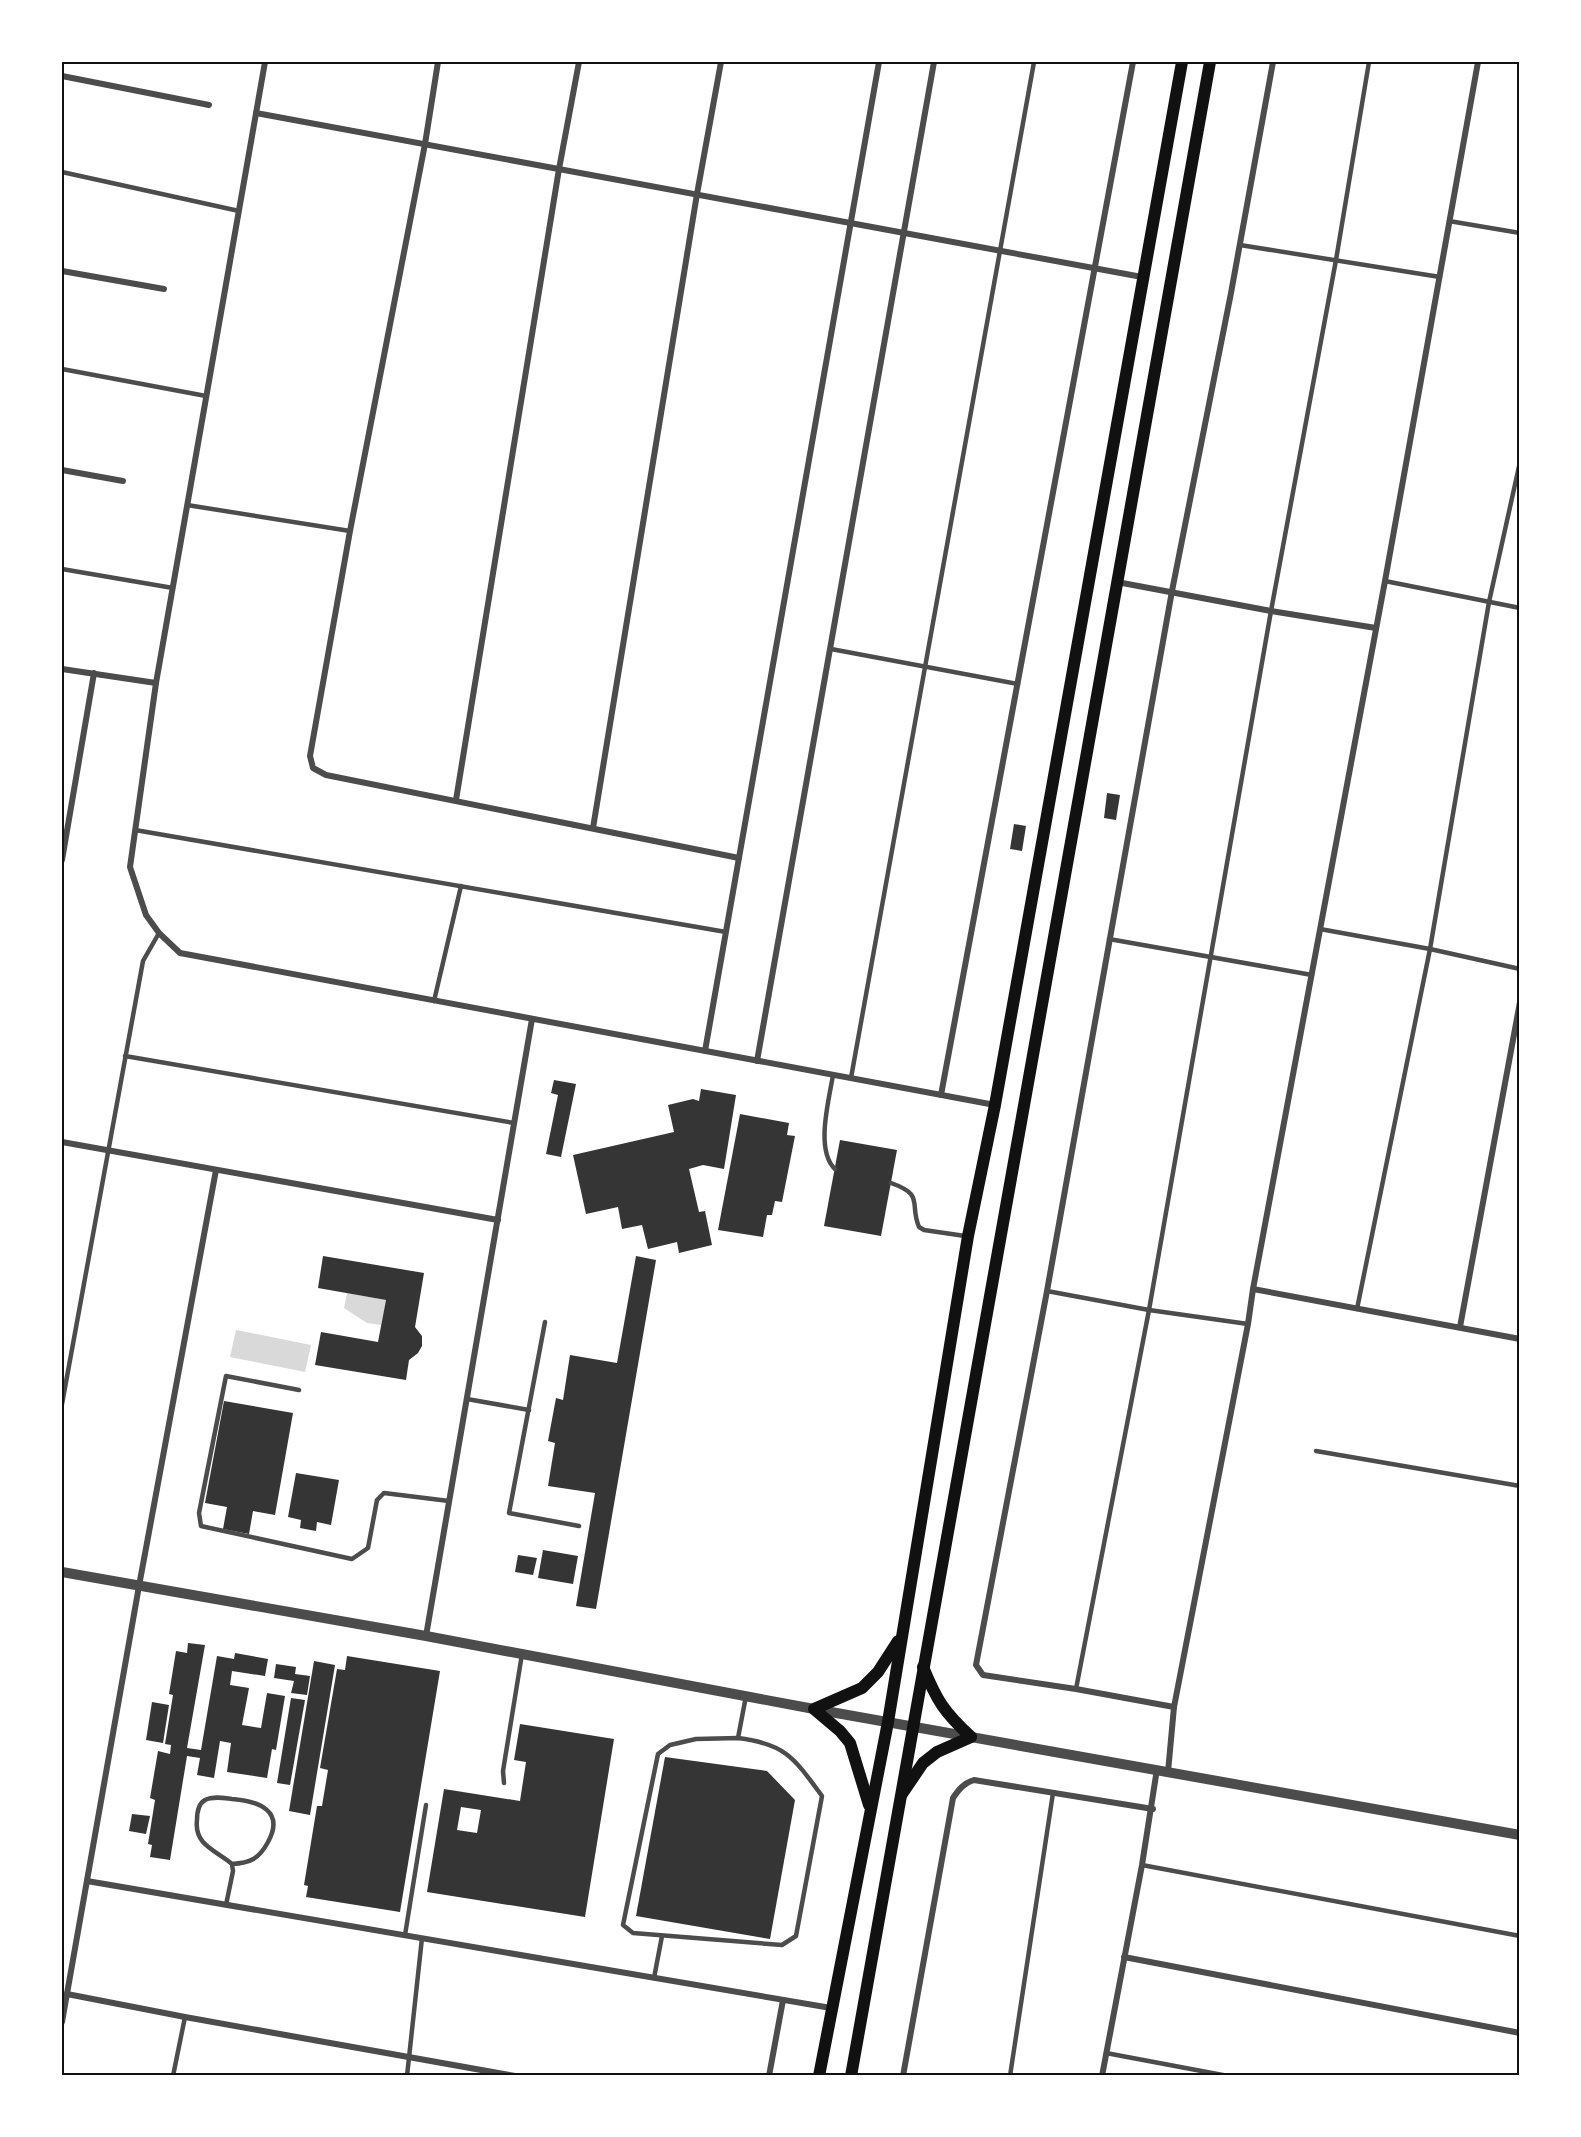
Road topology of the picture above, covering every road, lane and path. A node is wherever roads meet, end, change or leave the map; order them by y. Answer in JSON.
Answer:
{"nodes":[{"id":1,"x":265,"y":62,"type":"edge"},
{"id":2,"x":438,"y":62,"type":"edge"},
{"id":3,"x":579,"y":62,"type":"edge"},
{"id":4,"x":721,"y":62,"type":"edge"},
{"id":5,"x":879,"y":62,"type":"edge"},
{"id":6,"x":934,"y":62,"type":"edge"},
{"id":7,"x":1034,"y":62,"type":"edge"},
{"id":8,"x":1133,"y":62,"type":"edge"},
{"id":9,"x":1182,"y":62,"type":"edge"},
{"id":10,"x":1210,"y":62,"type":"edge"},
{"id":11,"x":1273,"y":62,"type":"edge"},
{"id":12,"x":1369,"y":62,"type":"edge"},
{"id":13,"x":1478,"y":62,"type":"edge"},
{"id":14,"x":62,"y":76,"type":"edge"},
{"id":15,"x":209,"y":105,"type":"dead end"},
{"id":16,"x":256,"y":113,"type":"junction"},
{"id":17,"x":425,"y":144,"type":"junction"},
{"id":18,"x":559,"y":169,"type":"junction"},
{"id":19,"x":62,"y":172,"type":"edge"},
{"id":20,"x":697,"y":194,"type":"junction"},
{"id":21,"x":239,"y":211,"type":"junction"},
{"id":22,"x":1449,"y":221,"type":"junction"},
{"id":23,"x":852,"y":223,"type":"junction"},
{"id":24,"x":905,"y":233,"type":"junction"},
{"id":25,"x":1520,"y":233,"type":"edge"},
{"id":26,"x":1240,"y":245,"type":"junction"},
{"id":27,"x":999,"y":251,"type":"junction"},
{"id":28,"x":1336,"y":260,"type":"junction"},
{"id":29,"x":1095,"y":268,"type":"junction"},
{"id":30,"x":62,"y":271,"type":"edge"},
{"id":31,"x":1142,"y":277,"type":"junction"},
{"id":32,"x":1440,"y":277,"type":"junction"},
{"id":33,"x":164,"y":289,"type":"dead end"},
{"id":34,"x":62,"y":369,"type":"edge"},
{"id":35,"x":206,"y":396,"type":"junction"},
{"id":36,"x":1520,"y":462,"type":"edge"},
{"id":37,"x":62,"y":470,"type":"edge"},
{"id":38,"x":123,"y":482,"type":"dead end"},
{"id":39,"x":187,"y":505,"type":"junction"},
{"id":40,"x":350,"y":531,"type":"junction"},
{"id":41,"x":62,"y":569,"type":"edge"},
{"id":42,"x":1385,"y":581,"type":"junction"},
{"id":43,"x":1117,"y":582,"type":"junction"},
{"id":44,"x":173,"y":588,"type":"junction"},
{"id":45,"x":1172,"y":591,"type":"junction"},
{"id":46,"x":1489,"y":602,"type":"junction"},
{"id":47,"x":1520,"y":608,"type":"edge"},
{"id":48,"x":1271,"y":611,"type":"junction"},
{"id":49,"x":1376,"y":628,"type":"junction"},
{"id":50,"x":831,"y":649,"type":"junction"},
{"id":51,"x":925,"y":666,"type":"junction"},
{"id":52,"x":62,"y":669,"type":"edge"},
{"id":53,"x":94,"y":673,"type":"junction"},
{"id":54,"x":156,"y":683,"type":"junction"},
{"id":55,"x":1018,"y":684,"type":"junction"},
{"id":56,"x":456,"y":800,"type":"junction"},
{"id":57,"x":593,"y":828,"type":"junction"},
{"id":58,"x":135,"y":830,"type":"junction"},
{"id":59,"x":740,"y":858,"type":"junction"},
{"id":60,"x":62,"y":860,"type":"edge"},
{"id":61,"x":461,"y":886,"type":"junction"},
{"id":62,"x":1320,"y":929,"type":"junction"},
{"id":63,"x":726,"y":932,"type":"junction"},
{"id":64,"x":159,"y":933,"type":"junction"},
{"id":65,"x":1109,"y":939,"type":"junction"},
{"id":66,"x":1430,"y":949,"type":"junction"},
{"id":67,"x":1211,"y":957,"type":"junction"},
{"id":68,"x":1520,"y":969,"type":"edge"},
{"id":69,"x":1312,"y":975,"type":"junction"},
{"id":70,"x":434,"y":1000,"type":"junction"},
{"id":71,"x":1520,"y":1002,"type":"edge"},
{"id":72,"x":532,"y":1019,"type":"junction"},
{"id":73,"x":705,"y":1051,"type":"junction"},
{"id":74,"x":125,"y":1056,"type":"junction"},
{"id":75,"x":757,"y":1061,"type":"junction"},
{"id":76,"x":833,"y":1075,"type":"junction"},
{"id":77,"x":850,"y":1078,"type":"junction"},
{"id":78,"x":941,"y":1095,"type":"junction"},
{"id":79,"x":996,"y":1106,"type":"junction"},
{"id":80,"x":514,"y":1123,"type":"junction"},
{"id":81,"x":62,"y":1142,"type":"edge"},
{"id":82,"x":108,"y":1150,"type":"junction"},
{"id":83,"x":835,"y":1169,"type":"dead end"},
{"id":84,"x":216,"y":1170,"type":"junction"},
{"id":85,"x":891,"y":1183,"type":"dead end"},
{"id":86,"x":498,"y":1220,"type":"junction"},
{"id":87,"x":968,"y":1236,"type":"junction"},
{"id":88,"x":1253,"y":1289,"type":"junction"},
{"id":89,"x":1047,"y":1291,"type":"junction"},
{"id":90,"x":1149,"y":1310,"type":"junction"},
{"id":91,"x":1357,"y":1310,"type":"junction"},
{"id":92,"x":545,"y":1322,"type":"dead end"},
{"id":93,"x":1248,"y":1324,"type":"junction"},
{"id":94,"x":1460,"y":1327,"type":"junction"},
{"id":95,"x":1520,"y":1339,"type":"edge"},
{"id":96,"x":299,"y":1390,"type":"dead end"},
{"id":97,"x":467,"y":1399,"type":"junction"},
{"id":98,"x":62,"y":1404,"type":"edge"},
{"id":99,"x":529,"y":1410,"type":"junction"},
{"id":100,"x":1316,"y":1451,"type":"dead end"},
{"id":101,"x":1520,"y":1485,"type":"edge"},
{"id":102,"x":449,"y":1501,"type":"junction"},
{"id":103,"x":579,"y":1526,"type":"dead end"},
{"id":104,"x":62,"y":1572,"type":"edge"},
{"id":105,"x":139,"y":1586,"type":"junction"},
{"id":106,"x":903,"y":1630,"type":"junction"},
{"id":107,"x":426,"y":1636,"type":"junction"},
{"id":108,"x":522,"y":1654,"type":"junction"},
{"id":109,"x":922,"y":1667,"type":"junction"},
{"id":110,"x":1076,"y":1689,"type":"junction"},
{"id":111,"x":746,"y":1695,"type":"junction"},
{"id":112,"x":1174,"y":1707,"type":"junction"},
{"id":113,"x":814,"y":1709,"type":"junction"},
{"id":114,"x":888,"y":1722,"type":"junction"},
{"id":115,"x":912,"y":1727,"type":"junction"},
{"id":116,"x":970,"y":1737,"type":"junction"},
{"id":117,"x":738,"y":1738,"type":"junction"},
{"id":118,"x":1163,"y":1770,"type":"junction"},
{"id":119,"x":504,"y":1783,"type":"dead end"},
{"id":120,"x":1053,"y":1793,"type":"junction"},
{"id":121,"x":900,"y":1797,"type":"junction"},
{"id":122,"x":426,"y":1805,"type":"dead end"},
{"id":123,"x":870,"y":1809,"type":"junction"},
{"id":124,"x":1153,"y":1809,"type":"junction"},
{"id":125,"x":1520,"y":1835,"type":"edge"},
{"id":126,"x":232,"y":1864,"type":"junction"},
{"id":127,"x":1142,"y":1865,"type":"junction"},
{"id":128,"x":87,"y":1881,"type":"junction"},
{"id":129,"x":226,"y":1905,"type":"junction"},
{"id":130,"x":405,"y":1935,"type":"junction"},
{"id":131,"x":662,"y":1936,"type":"junction"},
{"id":132,"x":1520,"y":1936,"type":"edge"},
{"id":133,"x":422,"y":1938,"type":"junction"},
{"id":134,"x":1124,"y":1957,"type":"junction"},
{"id":135,"x":62,"y":1967,"type":"edge"},
{"id":136,"x":71,"y":1969,"type":"junction"},
{"id":137,"x":654,"y":1978,"type":"junction"},
{"id":138,"x":67,"y":1994,"type":"junction"},
{"id":139,"x":783,"y":2000,"type":"junction"},
{"id":140,"x":831,"y":2008,"type":"junction"},
{"id":141,"x":185,"y":2017,"type":"junction"},
{"id":142,"x":62,"y":2022,"type":"edge"},
{"id":143,"x":1520,"y":2033,"type":"edge"},
{"id":144,"x":1106,"y":2053,"type":"junction"},
{"id":145,"x":409,"y":2057,"type":"junction"},
{"id":146,"x":173,"y":2076,"type":"edge"},
{"id":147,"x":407,"y":2076,"type":"edge"},
{"id":148,"x":515,"y":2076,"type":"edge"},
{"id":149,"x":769,"y":2076,"type":"edge"},
{"id":150,"x":819,"y":2076,"type":"edge"},
{"id":151,"x":851,"y":2076,"type":"edge"},
{"id":152,"x":903,"y":2076,"type":"edge"},
{"id":153,"x":1010,"y":2076,"type":"edge"},
{"id":154,"x":1102,"y":2076,"type":"edge"},
{"id":155,"x":1228,"y":2076,"type":"edge"}],
"edges":[{"from":1,"to":16,"type":"street"},
{"from":2,"to":17,"type":"street"},
{"from":3,"to":18,"type":"street"},
{"from":4,"to":20,"type":"street"},
{"from":5,"to":23,"type":"street"},
{"from":6,"to":24,"type":"street"},
{"from":7,"to":27,"type":"lane"},
{"from":8,"to":29,"type":"street"},
{"from":9,"to":31,"type":"main road"},
{"from":10,"to":43,"type":"main road"},
{"from":11,"to":26,"type":"street"},
{"from":12,"to":28,"type":"lane"},
{"from":13,"to":22,"type":"street"},
{"from":14,"to":15,"type":"street"},
{"from":16,"to":17,"type":"street"},
{"from":16,"to":21,"type":"street"},
{"from":17,"to":18,"type":"street"},
{"from":17,"to":40,"type":"street"},
{"from":18,"to":20,"type":"street"},
{"from":18,"to":56,"type":"street"},
{"from":19,"to":21,"type":"lane"},
{"from":20,"to":23,"type":"street"},
{"from":20,"to":57,"type":"street"},
{"from":21,"to":35,"type":"street"},
{"from":22,"to":25,"type":"lane"},
{"from":22,"to":32,"type":"street"},
{"from":23,"to":24,"type":"street"},
{"from":23,"to":59,"type":"street"},
{"from":24,"to":27,"type":"street"},
{"from":24,"to":50,"type":"street"},
{"from":26,"to":28,"type":"lane"},
{"from":26,"to":45,"type":"street"},
{"from":27,"to":29,"type":"street"},
{"from":27,"to":51,"type":"lane"},
{"from":28,"to":32,"type":"lane"},
{"from":28,"to":48,"type":"lane"},
{"from":29,"to":31,"type":"street"},
{"from":29,"to":55,"type":"street"},
{"from":30,"to":33,"type":"street"},
{"from":31,"to":79,"type":"main road"},
{"from":32,"to":42,"type":"street"},
{"from":34,"to":35,"type":"lane"},
{"from":35,"to":39,"type":"street"},
{"from":36,"to":46,"type":"lane"},
{"from":37,"to":38,"type":"street"},
{"from":39,"to":40,"type":"lane"},
{"from":39,"to":44,"type":"street"},
{"from":40,"to":56,"type":"street"},
{"from":41,"to":44,"type":"lane"},
{"from":42,"to":46,"type":"lane"},
{"from":42,"to":49,"type":"street"},
{"from":43,"to":45,"type":"street"},
{"from":43,"to":109,"type":"main road"},
{"from":44,"to":54,"type":"street"},
{"from":45,"to":48,"type":"street"},
{"from":45,"to":65,"type":"street"},
{"from":46,"to":47,"type":"lane"},
{"from":46,"to":66,"type":"lane"},
{"from":48,"to":49,"type":"street"},
{"from":48,"to":67,"type":"lane"},
{"from":49,"to":62,"type":"street"},
{"from":50,"to":51,"type":"lane"},
{"from":50,"to":75,"type":"street"},
{"from":51,"to":55,"type":"lane"},
{"from":51,"to":77,"type":"lane"},
{"from":52,"to":53,"type":"street"},
{"from":53,"to":54,"type":"street"},
{"from":53,"to":60,"type":"street"},
{"from":54,"to":58,"type":"street"},
{"from":55,"to":78,"type":"street"},
{"from":56,"to":57,"type":"street"},
{"from":57,"to":59,"type":"street"},
{"from":58,"to":61,"type":"lane"},
{"from":58,"to":64,"type":"street"},
{"from":59,"to":63,"type":"street"},
{"from":61,"to":63,"type":"lane"},
{"from":61,"to":70,"type":"lane"},
{"from":62,"to":66,"type":"lane"},
{"from":62,"to":69,"type":"street"},
{"from":63,"to":73,"type":"street"},
{"from":64,"to":70,"type":"street"},
{"from":64,"to":74,"type":"lane"},
{"from":65,"to":67,"type":"lane"},
{"from":65,"to":89,"type":"street"},
{"from":66,"to":68,"type":"lane"},
{"from":66,"to":91,"type":"lane"},
{"from":67,"to":69,"type":"lane"},
{"from":67,"to":90,"type":"lane"},
{"from":69,"to":88,"type":"street"},
{"from":70,"to":72,"type":"street"},
{"from":71,"to":94,"type":"street"},
{"from":72,"to":73,"type":"street"},
{"from":72,"to":80,"type":"street"},
{"from":73,"to":75,"type":"street"},
{"from":74,"to":80,"type":"lane"},
{"from":74,"to":82,"type":"lane"},
{"from":75,"to":76,"type":"street"},
{"from":76,"to":77,"type":"street"},
{"from":76,"to":83,"type":"lane"},
{"from":77,"to":78,"type":"street"},
{"from":78,"to":79,"type":"street"},
{"from":79,"to":87,"type":"main road"},
{"from":80,"to":86,"type":"street"},
{"from":81,"to":82,"type":"street"},
{"from":82,"to":84,"type":"street"},
{"from":82,"to":98,"type":"lane"},
{"from":84,"to":86,"type":"street"},
{"from":84,"to":105,"type":"street"},
{"from":85,"to":87,"type":"lane"},
{"from":86,"to":97,"type":"street"},
{"from":87,"to":106,"type":"main road"},
{"from":88,"to":91,"type":"street"},
{"from":88,"to":93,"type":"street"},
{"from":89,"to":90,"type":"lane"},
{"from":89,"to":110,"type":"street"},
{"from":90,"to":93,"type":"lane"},
{"from":90,"to":110,"type":"lane"},
{"from":91,"to":94,"type":"street"},
{"from":92,"to":99,"type":"lane"},
{"from":93,"to":112,"type":"street"},
{"from":94,"to":95,"type":"street"},
{"from":96,"to":102,"type":"lane"},
{"from":97,"to":99,"type":"lane"},
{"from":97,"to":102,"type":"street"},
{"from":99,"to":103,"type":"lane"},
{"from":100,"to":101,"type":"lane"},
{"from":102,"to":107,"type":"street"},
{"from":104,"to":105,"type":"street"},
{"from":105,"to":107,"type":"street"},
{"from":105,"to":128,"type":"street"},
{"from":106,"to":113,"type":"main road"},
{"from":106,"to":114,"type":"main road"},
{"from":107,"to":108,"type":"street"},
{"from":108,"to":111,"type":"street"},
{"from":108,"to":119,"type":"lane"},
{"from":109,"to":115,"type":"main road"},
{"from":109,"to":116,"type":"main road"},
{"from":110,"to":112,"type":"street"},
{"from":111,"to":113,"type":"street"},
{"from":111,"to":117,"type":"lane"},
{"from":112,"to":118,"type":"street"},
{"from":113,"to":114,"type":"street"},
{"from":113,"to":123,"type":"main road"},
{"from":114,"to":115,"type":"street"},
{"from":114,"to":123,"type":"main road"},
{"from":115,"to":116,"type":"street"},
{"from":115,"to":121,"type":"main road"},
{"from":116,"to":118,"type":"street"},
{"from":116,"to":121,"type":"main road"},
{"from":117,"to":131,"type":"lane"},
{"from":117,"to":131,"type":"lane"},
{"from":118,"to":124,"type":"street"},
{"from":118,"to":125,"type":"street"},
{"from":120,"to":124,"type":"street"},
{"from":120,"to":152,"type":"street"},
{"from":120,"to":153,"type":"lane"},
{"from":121,"to":151,"type":"main road"},
{"from":122,"to":130,"type":"lane"},
{"from":123,"to":140,"type":"main road"},
{"from":124,"to":127,"type":"street"},
{"from":126,"to":126,"type":"lane"},
{"from":126,"to":129,"type":"lane"},
{"from":127,"to":132,"type":"lane"},
{"from":127,"to":134,"type":"street"},
{"from":128,"to":129,"type":"street"},
{"from":128,"to":136,"type":"street"},
{"from":129,"to":130,"type":"street"},
{"from":130,"to":133,"type":"street"},
{"from":131,"to":137,"type":"lane"},
{"from":133,"to":137,"type":"street"},
{"from":133,"to":145,"type":"lane"},
{"from":134,"to":143,"type":"street"},
{"from":134,"to":144,"type":"street"},
{"from":135,"to":136,"type":"street"},
{"from":136,"to":138,"type":"street"},
{"from":137,"to":139,"type":"street"},
{"from":138,"to":141,"type":"street"},
{"from":138,"to":142,"type":"street"},
{"from":139,"to":140,"type":"street"},
{"from":139,"to":149,"type":"street"},
{"from":140,"to":150,"type":"main road"},
{"from":141,"to":145,"type":"street"},
{"from":141,"to":146,"type":"lane"},
{"from":144,"to":154,"type":"street"},
{"from":144,"to":155,"type":"lane"},
{"from":145,"to":147,"type":"lane"},
{"from":145,"to":148,"type":"street"}]}
